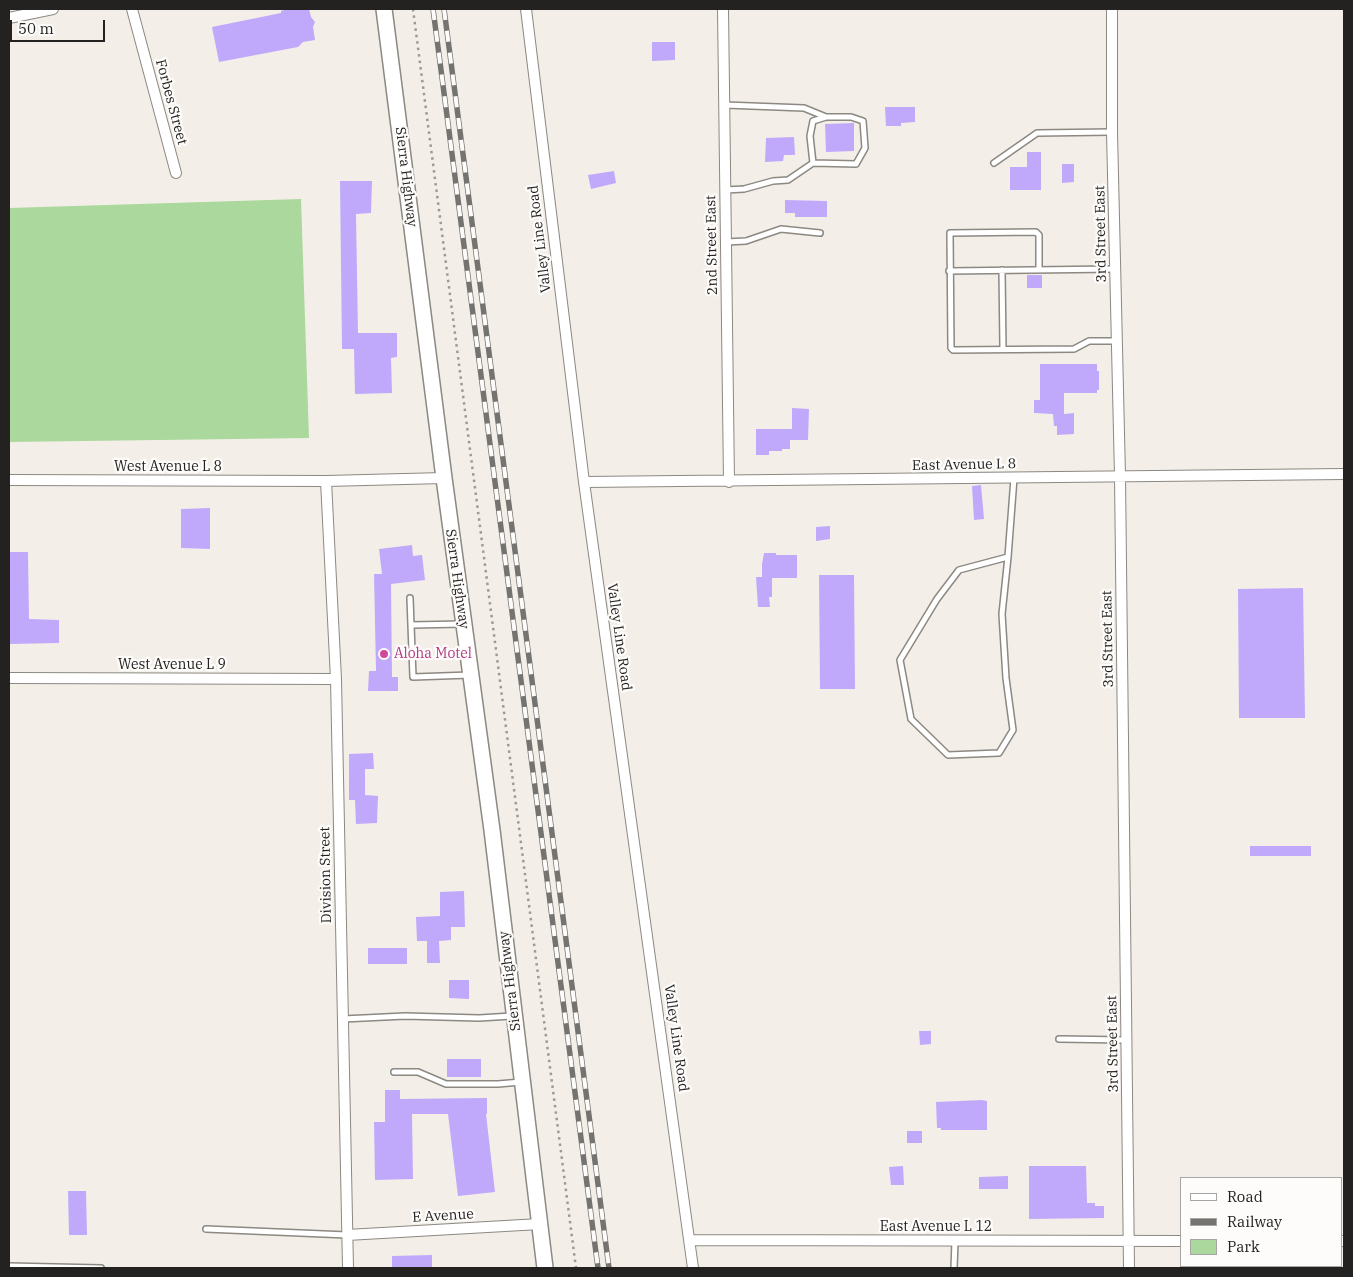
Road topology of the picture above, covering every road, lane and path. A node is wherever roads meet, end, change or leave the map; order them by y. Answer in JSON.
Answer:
{"nodes":[{"id":1,"x":53,"y":9,"type":"edge"},
{"id":2,"x":132,"y":9,"type":"edge"},
{"id":3,"x":384,"y":9,"type":"edge"},
{"id":4,"x":413,"y":9,"type":"edge"},
{"id":5,"x":526,"y":9,"type":"edge"},
{"id":6,"x":723,"y":9,"type":"edge"},
{"id":7,"x":1112,"y":9,"type":"edge"},
{"id":8,"x":9,"y":18,"type":"edge"},
{"id":9,"x":724,"y":105,"type":"junction"},
{"id":10,"x":826,"y":116,"type":"junction"},
{"id":11,"x":1112,"y":132,"type":"junction"},
{"id":12,"x":813,"y":163,"type":"junction"},
{"id":13,"x":994,"y":163,"type":"dead end"},
{"id":14,"x":176,"y":173,"type":"dead end"},
{"id":15,"x":725,"y":190,"type":"junction"},
{"id":16,"x":820,"y":233,"type":"dead end"},
{"id":17,"x":726,"y":242,"type":"junction"},
{"id":18,"x":1115,"y":269,"type":"junction"},
{"id":19,"x":1002,"y":270,"type":"junction"},
{"id":20,"x":1040,"y":270,"type":"junction"},
{"id":21,"x":949,"y":271,"type":"junction"},
{"id":22,"x":1117,"y":341,"type":"junction"},
{"id":23,"x":1003,"y":350,"type":"junction"},
{"id":24,"x":1344,"y":474,"type":"edge"},
{"id":25,"x":1120,"y":476,"type":"junction"},
{"id":26,"x":444,"y":478,"type":"junction"},
{"id":27,"x":1014,"y":478,"type":"junction"},
{"id":28,"x":9,"y":480,"type":"edge"},
{"id":29,"x":326,"y":481,"type":"junction"},
{"id":30,"x":584,"y":482,"type":"junction"},
{"id":31,"x":729,"y":482,"type":"junction"},
{"id":32,"x":1008,"y":557,"type":"junction"},
{"id":33,"x":410,"y":598,"type":"dead end"},
{"id":34,"x":464,"y":624,"type":"junction"},
{"id":35,"x":411,"y":625,"type":"junction"},
{"id":36,"x":471,"y":675,"type":"junction"},
{"id":37,"x":9,"y":678,"type":"edge"},
{"id":38,"x":336,"y":679,"type":"junction"},
{"id":39,"x":514,"y":1016,"type":"junction"},
{"id":40,"x":343,"y":1019,"type":"junction"},
{"id":41,"x":1059,"y":1038,"type":"dead end"},
{"id":42,"x":1126,"y":1040,"type":"junction"},
{"id":43,"x":394,"y":1072,"type":"dead end"},
{"id":44,"x":522,"y":1082,"type":"junction"},
{"id":45,"x":540,"y":1224,"type":"junction"},
{"id":46,"x":206,"y":1229,"type":"dead end"},
{"id":47,"x":347,"y":1235,"type":"junction"},
{"id":48,"x":690,"y":1240,"type":"junction"},
{"id":49,"x":955,"y":1241,"type":"junction"},
{"id":50,"x":1129,"y":1242,"type":"junction"},
{"id":51,"x":1180,"y":1242,"type":"edge"},
{"id":52,"x":9,"y":1266,"type":"edge"},
{"id":53,"x":101,"y":1268,"type":"edge"},
{"id":54,"x":348,"y":1268,"type":"edge"},
{"id":55,"x":545,"y":1268,"type":"edge"},
{"id":56,"x":576,"y":1268,"type":"edge"},
{"id":57,"x":693,"y":1268,"type":"edge"},
{"id":58,"x":954,"y":1268,"type":"edge"},
{"id":59,"x":1129,"y":1268,"type":"edge"}],
"edges":[{"from":1,"to":8,"type":"street"},
{"from":2,"to":14,"type":"street","name":"Forbes Street"},
{"from":3,"to":26,"type":"main road","name":"Sierra Highway"},
{"from":4,"to":56,"type":"path"},
{"from":5,"to":30,"type":"street","name":"Valley Line Road"},
{"from":6,"to":9,"type":"street","name":"2nd Street East"},
{"from":7,"to":11,"type":"street","name":"3rd Street East"},
{"from":9,"to":10,"type":"lane"},
{"from":9,"to":15,"type":"street","name":"2nd Street East"},
{"from":10,"to":12,"type":"lane"},
{"from":10,"to":12,"type":"lane"},
{"from":11,"to":13,"type":"lane"},
{"from":11,"to":18,"type":"street","name":"3rd Street East"},
{"from":12,"to":15,"type":"lane"},
{"from":15,"to":17,"type":"street","name":"2nd Street East"},
{"from":16,"to":17,"type":"lane"},
{"from":17,"to":31,"type":"street","name":"2nd Street East"},
{"from":18,"to":20,"type":"lane"},
{"from":18,"to":22,"type":"street","name":"3rd Street East"},
{"from":19,"to":20,"type":"lane"},
{"from":19,"to":21,"type":"lane"},
{"from":19,"to":23,"type":"lane"},
{"from":20,"to":21,"type":"lane"},
{"from":21,"to":23,"type":"lane"},
{"from":22,"to":23,"type":"lane"},
{"from":22,"to":25,"type":"street","name":"3rd Street East"},
{"from":24,"to":25,"type":"street","name":"East Avenue L 8"},
{"from":25,"to":27,"type":"street","name":"East Avenue L 8"},
{"from":25,"to":42,"type":"street","name":"3rd Street East"},
{"from":26,"to":29,"type":"street"},
{"from":26,"to":34,"type":"main road","name":"Sierra Highway"},
{"from":27,"to":31,"type":"street","name":"East Avenue L 8"},
{"from":27,"to":32,"type":"lane"},
{"from":28,"to":29,"type":"street","name":"West Avenue L 8"},
{"from":29,"to":38,"type":"street","name":"Division Street"},
{"from":30,"to":31,"type":"street","name":"East Avenue L 8"},
{"from":30,"to":48,"type":"street","name":"Valley Line Road"},
{"from":32,"to":32,"type":"lane"},
{"from":33,"to":35,"type":"lane"},
{"from":34,"to":35,"type":"lane"},
{"from":34,"to":36,"type":"main road","name":"Sierra Highway"},
{"from":35,"to":36,"type":"lane"},
{"from":36,"to":39,"type":"main road","name":"Sierra Highway"},
{"from":37,"to":38,"type":"street","name":"West Avenue L 9"},
{"from":38,"to":40,"type":"street","name":"Division Street"},
{"from":39,"to":40,"type":"lane"},
{"from":39,"to":44,"type":"main road","name":"Sierra Highway"},
{"from":40,"to":47,"type":"street","name":"Division Street"},
{"from":41,"to":42,"type":"lane"},
{"from":42,"to":50,"type":"street","name":"3rd Street East"},
{"from":43,"to":44,"type":"lane"},
{"from":44,"to":45,"type":"main road","name":"Sierra Highway"},
{"from":45,"to":47,"type":"street","name":"E Avenue"},
{"from":45,"to":55,"type":"main road","name":"Sierra Highway"},
{"from":46,"to":47,"type":"lane"},
{"from":47,"to":54,"type":"street","name":"Division Street"},
{"from":48,"to":49,"type":"street","name":"East Avenue L 12"},
{"from":48,"to":57,"type":"street","name":"Valley Line Road"},
{"from":49,"to":50,"type":"street","name":"East Avenue L 12"},
{"from":49,"to":58,"type":"lane"},
{"from":50,"to":51,"type":"street","name":"East Avenue L 12"},
{"from":50,"to":59,"type":"street","name":"3rd Street East"},
{"from":52,"to":53,"type":"lane"}]}
